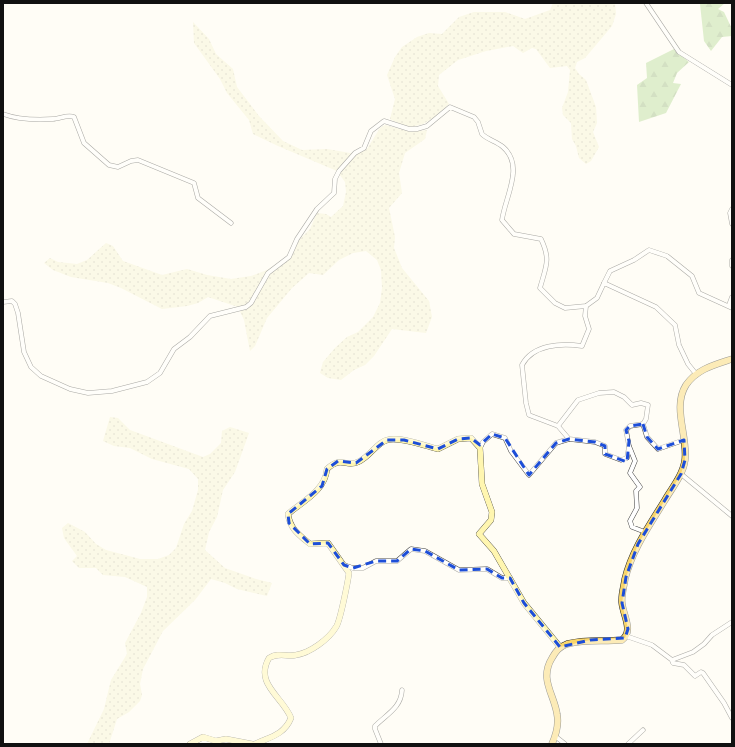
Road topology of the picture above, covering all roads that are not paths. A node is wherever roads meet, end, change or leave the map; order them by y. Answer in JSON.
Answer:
{"nodes":[{"id":1,"x":646,"y":3,"type":"edge"},
{"id":2,"x":732,"y":85,"type":"edge"},
{"id":3,"x":3,"y":114,"type":"edge"},
{"id":4,"x":732,"y":209,"type":"edge"},
{"id":5,"x":231,"y":223,"type":"dead end"},
{"id":6,"x":732,"y":224,"type":"edge"},
{"id":7,"x":732,"y":260,"type":"edge"},
{"id":8,"x":732,"y":266,"type":"edge"},
{"id":9,"x":604,"y":283,"type":"junction"},
{"id":10,"x":732,"y":297,"type":"edge"},
{"id":11,"x":3,"y":302,"type":"edge"},
{"id":12,"x":586,"y":306,"type":"junction"},
{"id":13,"x":730,"y":306,"type":"edge"},
{"id":14,"x":732,"y":359,"type":"edge"},
{"id":15,"x":696,"y":374,"type":"junction"},
{"id":16,"x":643,"y":424,"type":"junction"},
{"id":17,"x":558,"y":426,"type":"junction"},
{"id":18,"x":569,"y":439,"type":"junction"},
{"id":19,"x":684,"y":440,"type":"junction"},
{"id":20,"x":629,"y":446,"type":"junction"},
{"id":21,"x":480,"y":448,"type":"junction"},
{"id":22,"x":681,"y":474,"type":"junction"},
{"id":23,"x":732,"y":516,"type":"edge"},
{"id":24,"x":645,"y":532,"type":"junction"},
{"id":25,"x":344,"y":565,"type":"junction"},
{"id":26,"x":510,"y":578,"type":"junction"},
{"id":27,"x":732,"y":622,"type":"edge"},
{"id":28,"x":626,"y":636,"type":"junction"},
{"id":29,"x":560,"y":647,"type":"junction"},
{"id":30,"x":672,"y":660,"type":"junction"},
{"id":31,"x":402,"y":690,"type":"dead end"},
{"id":32,"x":732,"y":718,"type":"edge"},
{"id":33,"x":643,"y":730,"type":"dead end"},
{"id":34,"x":555,"y":736,"type":"junction"},
{"id":35,"x":190,"y":744,"type":"edge"},
{"id":36,"x":253,"y":744,"type":"edge"},
{"id":37,"x":381,"y":744,"type":"edge"},
{"id":38,"x":552,"y":744,"type":"edge"},
{"id":39,"x":565,"y":744,"type":"edge"},
{"id":40,"x":628,"y":744,"type":"edge"}],
"edges":[{"from":1,"to":2,"type":"street"},
{"from":3,"to":5,"type":"street"},
{"from":4,"to":6,"type":"street"},
{"from":7,"to":8,"type":"street"},
{"from":9,"to":12,"type":"street"},
{"from":9,"to":13,"type":"street"},
{"from":9,"to":15,"type":"street"},
{"from":10,"to":13,"type":"street"},
{"from":11,"to":12,"type":"street"},
{"from":12,"to":17,"type":"street"},
{"from":14,"to":15,"type":"main road"},
{"from":15,"to":19,"type":"main road"},
{"from":16,"to":17,"type":"street"},
{"from":16,"to":19,"type":"street"},
{"from":16,"to":20,"type":"street"},
{"from":17,"to":18,"type":"street"},
{"from":18,"to":20,"type":"street"},
{"from":18,"to":21,"type":"street"},
{"from":19,"to":22,"type":"main road"},
{"from":20,"to":24,"type":"street"},
{"from":21,"to":25,"type":"street"},
{"from":21,"to":26,"type":"street"},
{"from":22,"to":23,"type":"street"},
{"from":22,"to":24,"type":"main road"},
{"from":24,"to":28,"type":"main road"},
{"from":25,"to":26,"type":"street"},
{"from":25,"to":36,"type":"street"},
{"from":26,"to":29,"type":"street"},
{"from":27,"to":30,"type":"street"},
{"from":28,"to":29,"type":"main road"},
{"from":28,"to":30,"type":"street"},
{"from":29,"to":34,"type":"main road"},
{"from":30,"to":32,"type":"street"},
{"from":31,"to":37,"type":"street"},
{"from":33,"to":40,"type":"street"},
{"from":34,"to":38,"type":"main road"},
{"from":34,"to":39,"type":"street"},
{"from":35,"to":36,"type":"street"}]}
